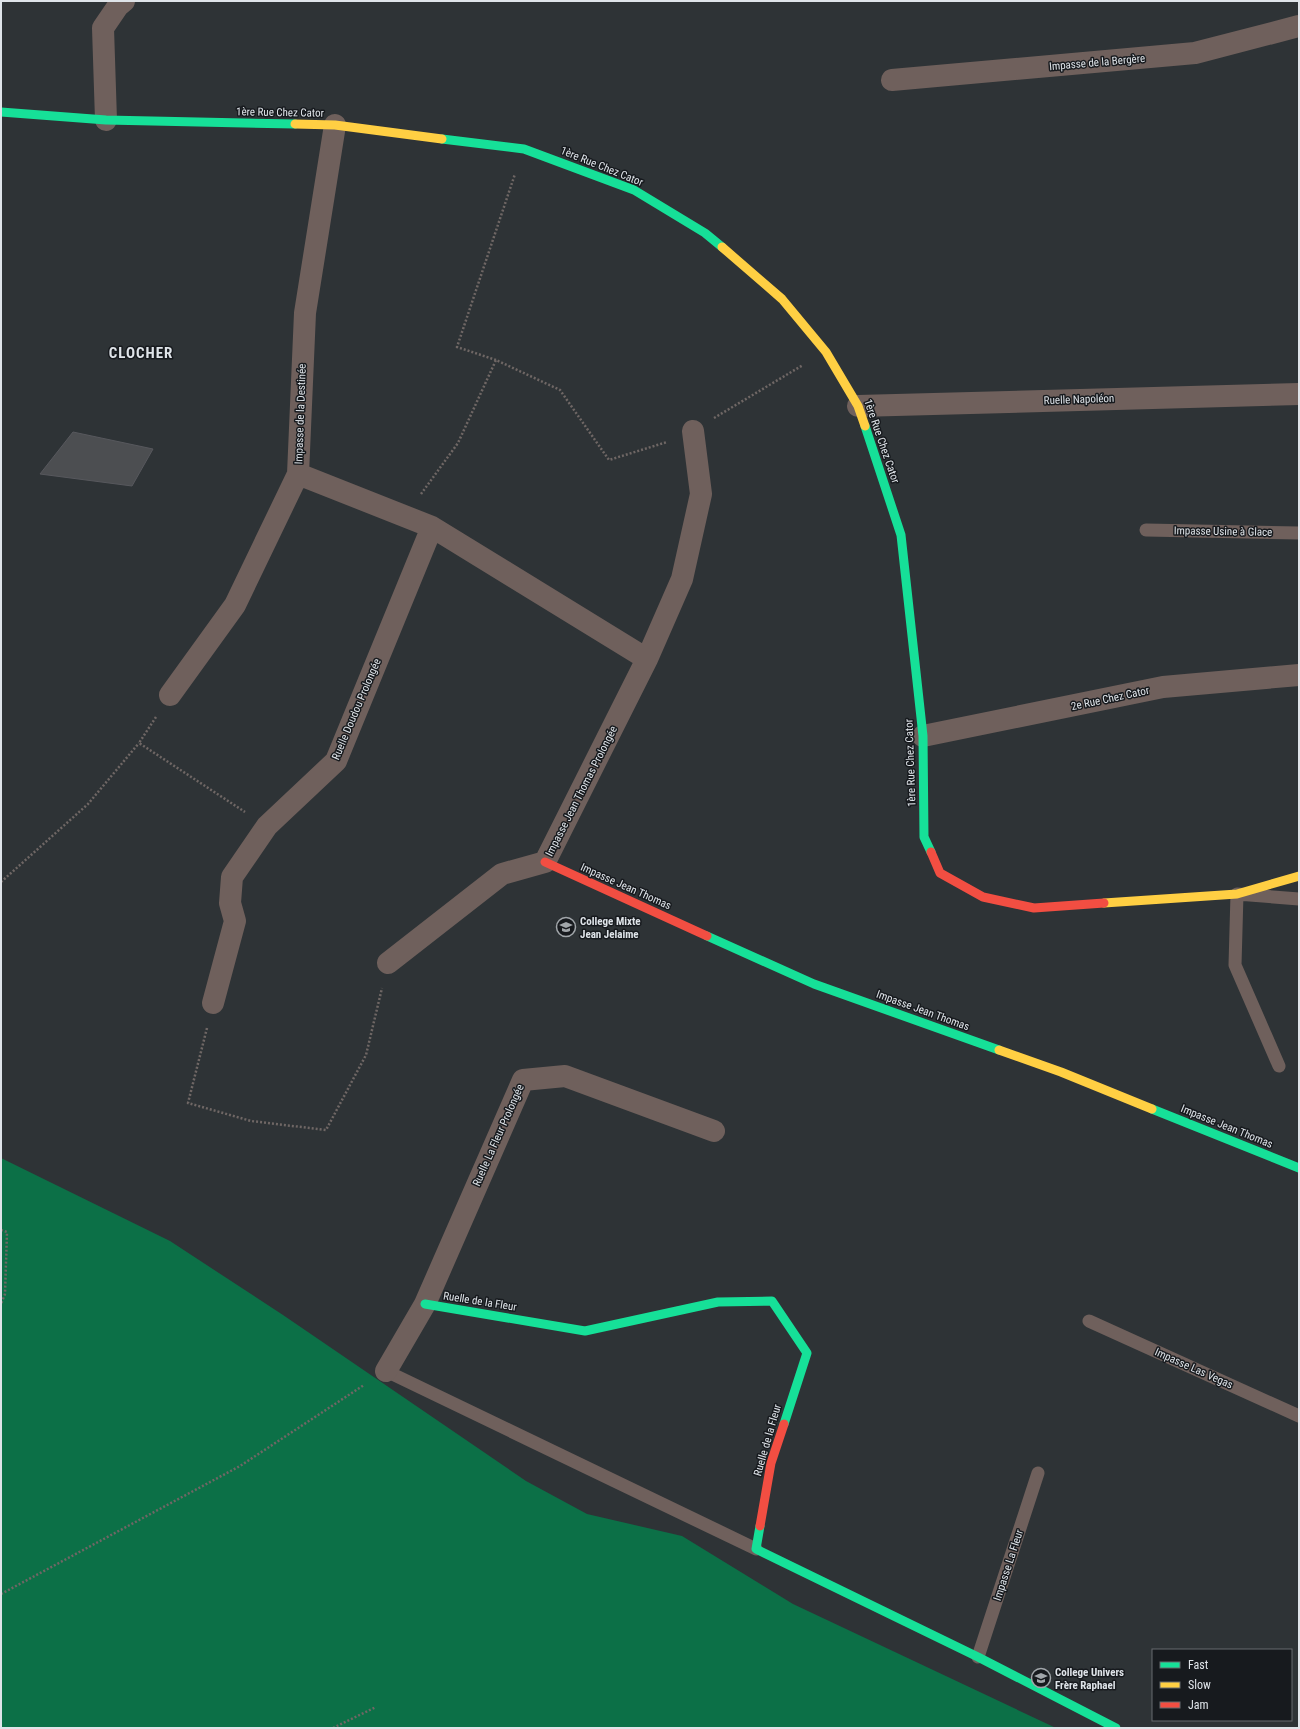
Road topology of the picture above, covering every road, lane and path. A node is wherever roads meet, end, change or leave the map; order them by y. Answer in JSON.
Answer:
{"nodes":[{"id":1,"x":124,"y":1,"type":"edge"},
{"id":2,"x":1299,"y":26,"type":"edge"},
{"id":3,"x":892,"y":80,"type":"dead end"},
{"id":4,"x":1,"y":112,"type":"edge"},
{"id":5,"x":106,"y":120,"type":"junction"},
{"id":6,"x":335,"y":125,"type":"junction"},
{"id":7,"x":524,"y":149,"type":"junction"},
{"id":8,"x":826,"y":352,"type":"junction"},
{"id":9,"x":496,"y":360,"type":"junction"},
{"id":10,"x":1299,"y":394,"type":"edge"},
{"id":11,"x":858,"y":406,"type":"junction"},
{"id":12,"x":692,"y":431,"type":"junction"},
{"id":13,"x":298,"y":474,"type":"junction"},
{"id":14,"x":404,"y":517,"type":"junction"},
{"id":15,"x":432,"y":528,"type":"junction"},
{"id":16,"x":1146,"y":530,"type":"dead end"},
{"id":17,"x":1299,"y":533,"type":"edge"},
{"id":18,"x":647,"y":659,"type":"junction"},
{"id":19,"x":1299,"y":675,"type":"edge"},
{"id":20,"x":170,"y":695,"type":"joint"},
{"id":21,"x":923,"y":736,"type":"junction"},
{"id":22,"x":139,"y":743,"type":"junction"},
{"id":23,"x":267,"y":826,"type":"junction"},
{"id":24,"x":545,"y":862,"type":"junction"},
{"id":25,"x":1299,"y":876,"type":"edge"},
{"id":26,"x":1,"y":882,"type":"edge"},
{"id":27,"x":1237,"y":894,"type":"junction"},
{"id":28,"x":1299,"y":899,"type":"edge"},
{"id":29,"x":388,"y":962,"type":"joint"},
{"id":30,"x":213,"y":1003,"type":"joint"},
{"id":31,"x":1279,"y":1066,"type":"dead end"},
{"id":32,"x":714,"y":1131,"type":"dead end"},
{"id":33,"x":1299,"y":1168,"type":"edge"},
{"id":34,"x":1,"y":1230,"type":"edge"},
{"id":35,"x":1,"y":1304,"type":"edge"},
{"id":36,"x":425,"y":1304,"type":"junction"},
{"id":37,"x":1088,"y":1321,"type":"dead end"},
{"id":38,"x":386,"y":1371,"type":"junction"},
{"id":39,"x":1299,"y":1416,"type":"edge"},
{"id":40,"x":1038,"y":1473,"type":"dead end"},
{"id":41,"x":756,"y":1550,"type":"junction"},
{"id":42,"x":1,"y":1594,"type":"edge"},
{"id":43,"x":978,"y":1657,"type":"junction"},
{"id":44,"x":376,"y":1707,"type":"dead end"},
{"id":45,"x":333,"y":1728,"type":"edge"},
{"id":46,"x":1116,"y":1728,"type":"edge"}],
"edges":[{"from":1,"to":5,"type":"street"},
{"from":2,"to":3,"type":"street","name":"Impasse de la Bergère"},
{"from":4,"to":5,"type":"street","name":"1ère Rue Chez Cator"},
{"from":5,"to":6,"type":"street","name":"1ère Rue Chez Cator"},
{"from":6,"to":7,"type":"street","name":"1ère Rue Chez Cator"},
{"from":6,"to":13,"type":"street","name":"Impasse de la Destinée"},
{"from":7,"to":8,"type":"street","name":"1ère Rue Chez Cator"},
{"from":7,"to":9,"type":"path"},
{"from":8,"to":11,"type":"street","name":"1ère Rue Chez Cator"},
{"from":8,"to":12,"type":"path"},
{"from":9,"to":12,"type":"path"},
{"from":9,"to":14,"type":"path"},
{"from":10,"to":11,"type":"street","name":"Ruelle Napoléon"},
{"from":11,"to":21,"type":"street","name":"1ère Rue Chez Cator"},
{"from":12,"to":18,"type":"street","name":"Impasse Jean Thomas Prolongée"},
{"from":13,"to":14,"type":"street"},
{"from":13,"to":20,"type":"street","name":"Impasse de la Destinée"},
{"from":14,"to":15,"type":"street"},
{"from":15,"to":18,"type":"street"},
{"from":15,"to":23,"type":"street","name":"Ruelle Doudou Prolongée"},
{"from":16,"to":17,"type":"lane","name":"Impasse Usine à Glace"},
{"from":18,"to":24,"type":"street","name":"Impasse Jean Thomas Prolongée"},
{"from":19,"to":21,"type":"street","name":"2e Rue Chez Cator"},
{"from":20,"to":22,"type":"path"},
{"from":21,"to":27,"type":"street","name":"1ère Rue Chez Cator"},
{"from":22,"to":23,"type":"path"},
{"from":22,"to":26,"type":"path"},
{"from":23,"to":30,"type":"street","name":"Ruelle Doudou Prolongée"},
{"from":24,"to":29,"type":"street","name":"Impasse Jean Thomas Prolongée"},
{"from":24,"to":33,"type":"street","name":"Impasse Jean Thomas"},
{"from":25,"to":27,"type":"street","name":"1ère Rue Chez Cator"},
{"from":27,"to":28,"type":"lane"},
{"from":27,"to":31,"type":"lane"},
{"from":29,"to":30,"type":"path"},
{"from":32,"to":36,"type":"street","name":"Ruelle La Fleur Prolongée"},
{"from":34,"to":35,"type":"path"},
{"from":36,"to":38,"type":"street","name":"Ruelle La Fleur Prolongée"},
{"from":36,"to":41,"type":"street","name":"Ruelle de la Fleur"},
{"from":37,"to":39,"type":"lane","name":"Impasse Las Vegas"},
{"from":38,"to":41,"type":"lane"},
{"from":38,"to":42,"type":"path"},
{"from":40,"to":43,"type":"lane","name":"Impasse La Fleur"},
{"from":41,"to":43,"type":"street"},
{"from":43,"to":46,"type":"street"},
{"from":44,"to":45,"type":"path"}]}
